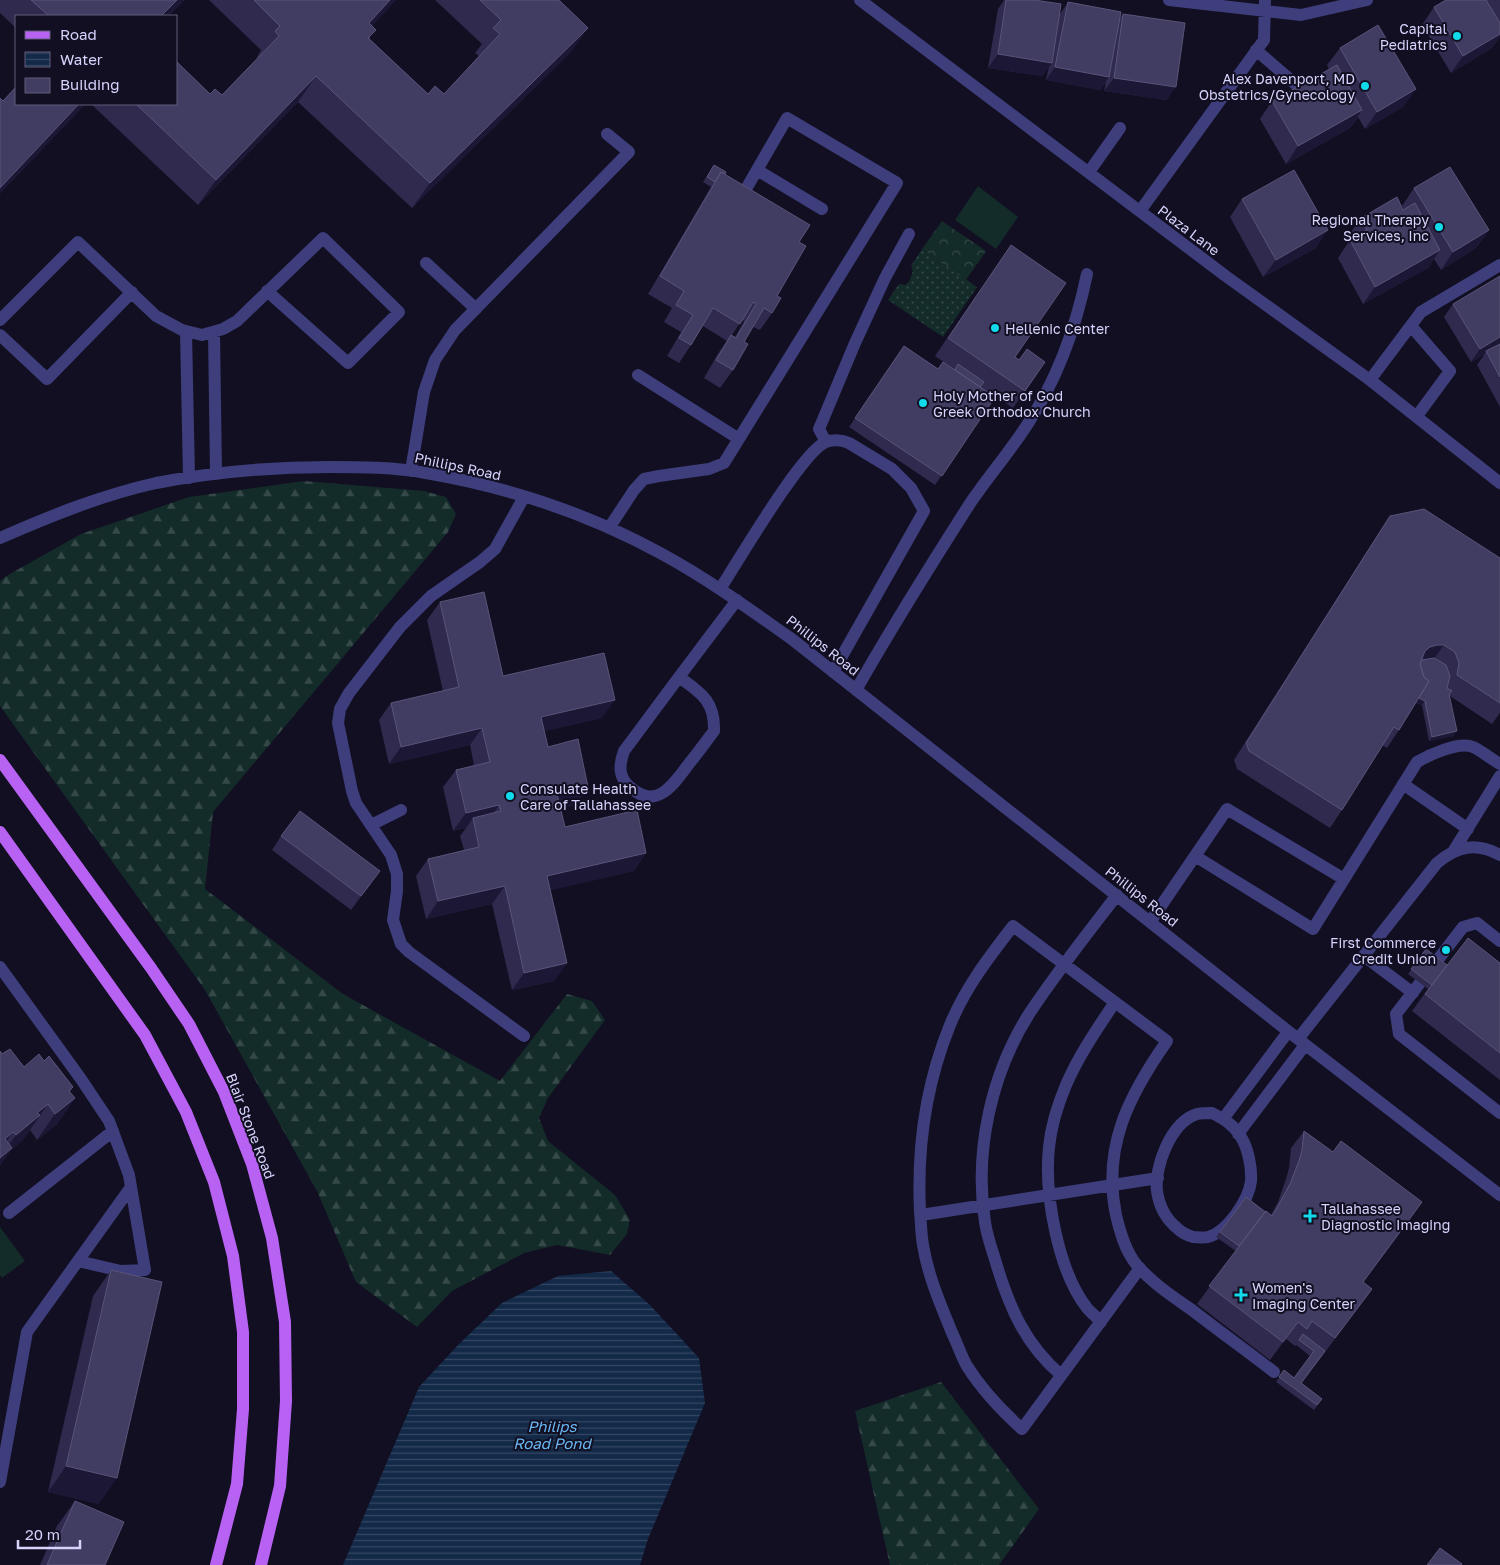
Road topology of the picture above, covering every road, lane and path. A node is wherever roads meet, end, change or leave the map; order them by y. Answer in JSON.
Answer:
{"nodes":[{"id":1,"x":860,"y":0,"type":"edge"},
{"id":2,"x":1169,"y":0,"type":"edge"},
{"id":3,"x":1367,"y":0,"type":"edge"},
{"id":4,"x":1266,"y":6,"type":"edge"},
{"id":5,"x":1256,"y":50,"type":"junction"},
{"id":6,"x":1300,"y":88,"type":"edge"},
{"id":7,"x":1120,"y":128,"type":"dead end"},
{"id":8,"x":607,"y":134,"type":"dead end"},
{"id":9,"x":757,"y":170,"type":"junction"},
{"id":10,"x":1089,"y":172,"type":"junction"},
{"id":11,"x":746,"y":189,"type":"edge"},
{"id":12,"x":822,"y":208,"type":"dead end"},
{"id":13,"x":1140,"y":211,"type":"junction"},
{"id":14,"x":909,"y":234,"type":"dead end"},
{"id":15,"x":426,"y":263,"type":"dead end"},
{"id":16,"x":1500,"y":266,"type":"edge"},
{"id":17,"x":1087,"y":274,"type":"dead end"},
{"id":18,"x":267,"y":291,"type":"junction"},
{"id":19,"x":132,"y":292,"type":"junction"},
{"id":20,"x":476,"y":309,"type":"junction"},
{"id":21,"x":0,"y":320,"type":"edge"},
{"id":22,"x":1411,"y":326,"type":"junction"},
{"id":23,"x":186,"y":332,"type":"junction"},
{"id":24,"x":214,"y":332,"type":"junction"},
{"id":25,"x":0,"y":335,"type":"edge"},
{"id":26,"x":638,"y":375,"type":"dead end"},
{"id":27,"x":1370,"y":380,"type":"junction"},
{"id":28,"x":1417,"y":416,"type":"junction"},
{"id":29,"x":739,"y":439,"type":"junction"},
{"id":30,"x":826,"y":442,"type":"junction"},
{"id":31,"x":411,"y":471,"type":"junction"},
{"id":32,"x":216,"y":474,"type":"junction"},
{"id":33,"x":189,"y":478,"type":"junction"},
{"id":34,"x":1500,"y":483,"type":"edge"},
{"id":35,"x":524,"y":497,"type":"junction"},
{"id":36,"x":609,"y":528,"type":"junction"},
{"id":37,"x":0,"y":538,"type":"edge"},
{"id":38,"x":720,"y":589,"type":"junction"},
{"id":39,"x":737,"y":600,"type":"junction"},
{"id":40,"x":833,"y":672,"type":"junction"},
{"id":41,"x":679,"y":678,"type":"junction"},
{"id":42,"x":856,"y":690,"type":"junction"},
{"id":43,"x":0,"y":760,"type":"edge"},
{"id":44,"x":1500,"y":764,"type":"edge"},
{"id":45,"x":1500,"y":776,"type":"edge"},
{"id":46,"x":1403,"y":784,"type":"junction"},
{"id":47,"x":400,"y":810,"type":"dead end"},
{"id":48,"x":371,"y":825,"type":"junction"},
{"id":49,"x":1468,"y":829,"type":"junction"},
{"id":50,"x":0,"y":832,"type":"edge"},
{"id":51,"x":1453,"y":852,"type":"junction"},
{"id":52,"x":1500,"y":855,"type":"edge"},
{"id":53,"x":1195,"y":856,"type":"junction"},
{"id":54,"x":1344,"y":879,"type":"junction"},
{"id":55,"x":1117,"y":895,"type":"junction"},
{"id":56,"x":1150,"y":922,"type":"junction"},
{"id":57,"x":1500,"y":941,"type":"edge"},
{"id":58,"x":1364,"y":956,"type":"junction"},
{"id":59,"x":1065,"y":965,"type":"junction"},
{"id":60,"x":0,"y":967,"type":"edge"},
{"id":61,"x":1412,"y":993,"type":"junction"},
{"id":62,"x":1114,"y":1002,"type":"junction"},
{"id":63,"x":524,"y":1036,"type":"dead end"},
{"id":64,"x":1297,"y":1039,"type":"junction"},
{"id":65,"x":1500,"y":1114,"type":"edge"},
{"id":66,"x":1223,"y":1119,"type":"junction"},
{"id":67,"x":112,"y":1131,"type":"junction"},
{"id":68,"x":1238,"y":1134,"type":"junction"},
{"id":69,"x":1158,"y":1178,"type":"junction"},
{"id":70,"x":1113,"y":1185,"type":"junction"},
{"id":71,"x":131,"y":1187,"type":"junction"},
{"id":72,"x":1051,"y":1195,"type":"junction"},
{"id":73,"x":1500,"y":1195,"type":"edge"},
{"id":74,"x":984,"y":1205,"type":"junction"},
{"id":75,"x":9,"y":1213,"type":"dead end"},
{"id":76,"x":920,"y":1215,"type":"junction"},
{"id":77,"x":78,"y":1262,"type":"junction"},
{"id":78,"x":1140,"y":1268,"type":"junction"},
{"id":79,"x":1101,"y":1322,"type":"junction"},
{"id":80,"x":1274,"y":1372,"type":"dead end"},
{"id":81,"x":1061,"y":1375,"type":"junction"},
{"id":82,"x":2,"y":1462,"type":"edge"},
{"id":83,"x":0,"y":1482,"type":"edge"},
{"id":84,"x":216,"y":1565,"type":"edge"},
{"id":85,"x":261,"y":1565,"type":"edge"}],
"edges":[{"from":1,"to":10,"type":"street","name":"Plaza Lane"},
{"from":2,"to":4,"type":"street"},
{"from":3,"to":4,"type":"street"},
{"from":4,"to":5,"type":"street"},
{"from":5,"to":6,"type":"street"},
{"from":5,"to":13,"type":"street"},
{"from":7,"to":10,"type":"street"},
{"from":8,"to":20,"type":"street"},
{"from":9,"to":11,"type":"street"},
{"from":9,"to":12,"type":"street"},
{"from":9,"to":29,"type":"street"},
{"from":10,"to":13,"type":"street","name":"Plaza Lane"},
{"from":13,"to":27,"type":"street","name":"Plaza Lane"},
{"from":14,"to":30,"type":"street"},
{"from":15,"to":20,"type":"street"},
{"from":16,"to":22,"type":"street"},
{"from":17,"to":42,"type":"street"},
{"from":18,"to":18,"type":"street"},
{"from":18,"to":24,"type":"street"},
{"from":19,"to":21,"type":"street"},
{"from":19,"to":23,"type":"street"},
{"from":19,"to":25,"type":"street"},
{"from":20,"to":31,"type":"street"},
{"from":22,"to":27,"type":"street"},
{"from":22,"to":28,"type":"street"},
{"from":23,"to":24,"type":"street"},
{"from":23,"to":33,"type":"street"},
{"from":24,"to":32,"type":"street"},
{"from":26,"to":29,"type":"street"},
{"from":27,"to":28,"type":"street","name":"Plaza Lane"},
{"from":28,"to":34,"type":"street","name":"Plaza Lane"},
{"from":29,"to":36,"type":"street"},
{"from":30,"to":38,"type":"street"},
{"from":30,"to":40,"type":"street"},
{"from":31,"to":32,"type":"street","name":"Phillips Road"},
{"from":31,"to":35,"type":"street","name":"Phillips Road"},
{"from":32,"to":33,"type":"street","name":"Phillips Road"},
{"from":33,"to":37,"type":"street","name":"Phillips Road"},
{"from":35,"to":36,"type":"street","name":"Phillips Road"},
{"from":35,"to":48,"type":"street"},
{"from":36,"to":38,"type":"street","name":"Phillips Road"},
{"from":38,"to":39,"type":"street","name":"Phillips Road"},
{"from":39,"to":40,"type":"street","name":"Phillips Road"},
{"from":39,"to":41,"type":"street"},
{"from":40,"to":42,"type":"street","name":"Phillips Road"},
{"from":41,"to":41,"type":"street"},
{"from":42,"to":55,"type":"street","name":"Phillips Road"},
{"from":43,"to":85,"type":"main road","name":"Blair Stone Road"},
{"from":44,"to":46,"type":"street"},
{"from":45,"to":49,"type":"street"},
{"from":46,"to":49,"type":"street"},
{"from":46,"to":54,"type":"street"},
{"from":47,"to":48,"type":"street"},
{"from":48,"to":63,"type":"street"},
{"from":49,"to":51,"type":"street"},
{"from":50,"to":84,"type":"main road"},
{"from":51,"to":52,"type":"street"},
{"from":51,"to":58,"type":"street"},
{"from":53,"to":54,"type":"street"},
{"from":53,"to":54,"type":"street"},
{"from":53,"to":56,"type":"street"},
{"from":55,"to":56,"type":"street","name":"Phillips Road"},
{"from":55,"to":59,"type":"street"},
{"from":56,"to":64,"type":"street","name":"Phillips Road"},
{"from":57,"to":61,"type":"street"},
{"from":58,"to":61,"type":"street"},
{"from":58,"to":64,"type":"street"},
{"from":59,"to":62,"type":"street"},
{"from":59,"to":74,"type":"street"},
{"from":59,"to":76,"type":"street"},
{"from":60,"to":67,"type":"street"},
{"from":61,"to":65,"type":"street"},
{"from":62,"to":70,"type":"street"},
{"from":62,"to":72,"type":"street"},
{"from":64,"to":66,"type":"street"},
{"from":64,"to":68,"type":"street"},
{"from":64,"to":73,"type":"street","name":"Phillips Road"},
{"from":66,"to":68,"type":"street"},
{"from":66,"to":69,"type":"street"},
{"from":67,"to":71,"type":"street"},
{"from":67,"to":75,"type":"street"},
{"from":68,"to":69,"type":"street"},
{"from":69,"to":70,"type":"street"},
{"from":70,"to":72,"type":"street"},
{"from":70,"to":78,"type":"street"},
{"from":71,"to":77,"type":"street"},
{"from":71,"to":77,"type":"street"},
{"from":72,"to":74,"type":"street"},
{"from":72,"to":79,"type":"street"},
{"from":74,"to":76,"type":"street"},
{"from":74,"to":81,"type":"street"},
{"from":76,"to":81,"type":"street"},
{"from":77,"to":82,"type":"street"},
{"from":78,"to":79,"type":"street"},
{"from":78,"to":80,"type":"street"},
{"from":79,"to":81,"type":"street"},
{"from":82,"to":83,"type":"street"}]}
